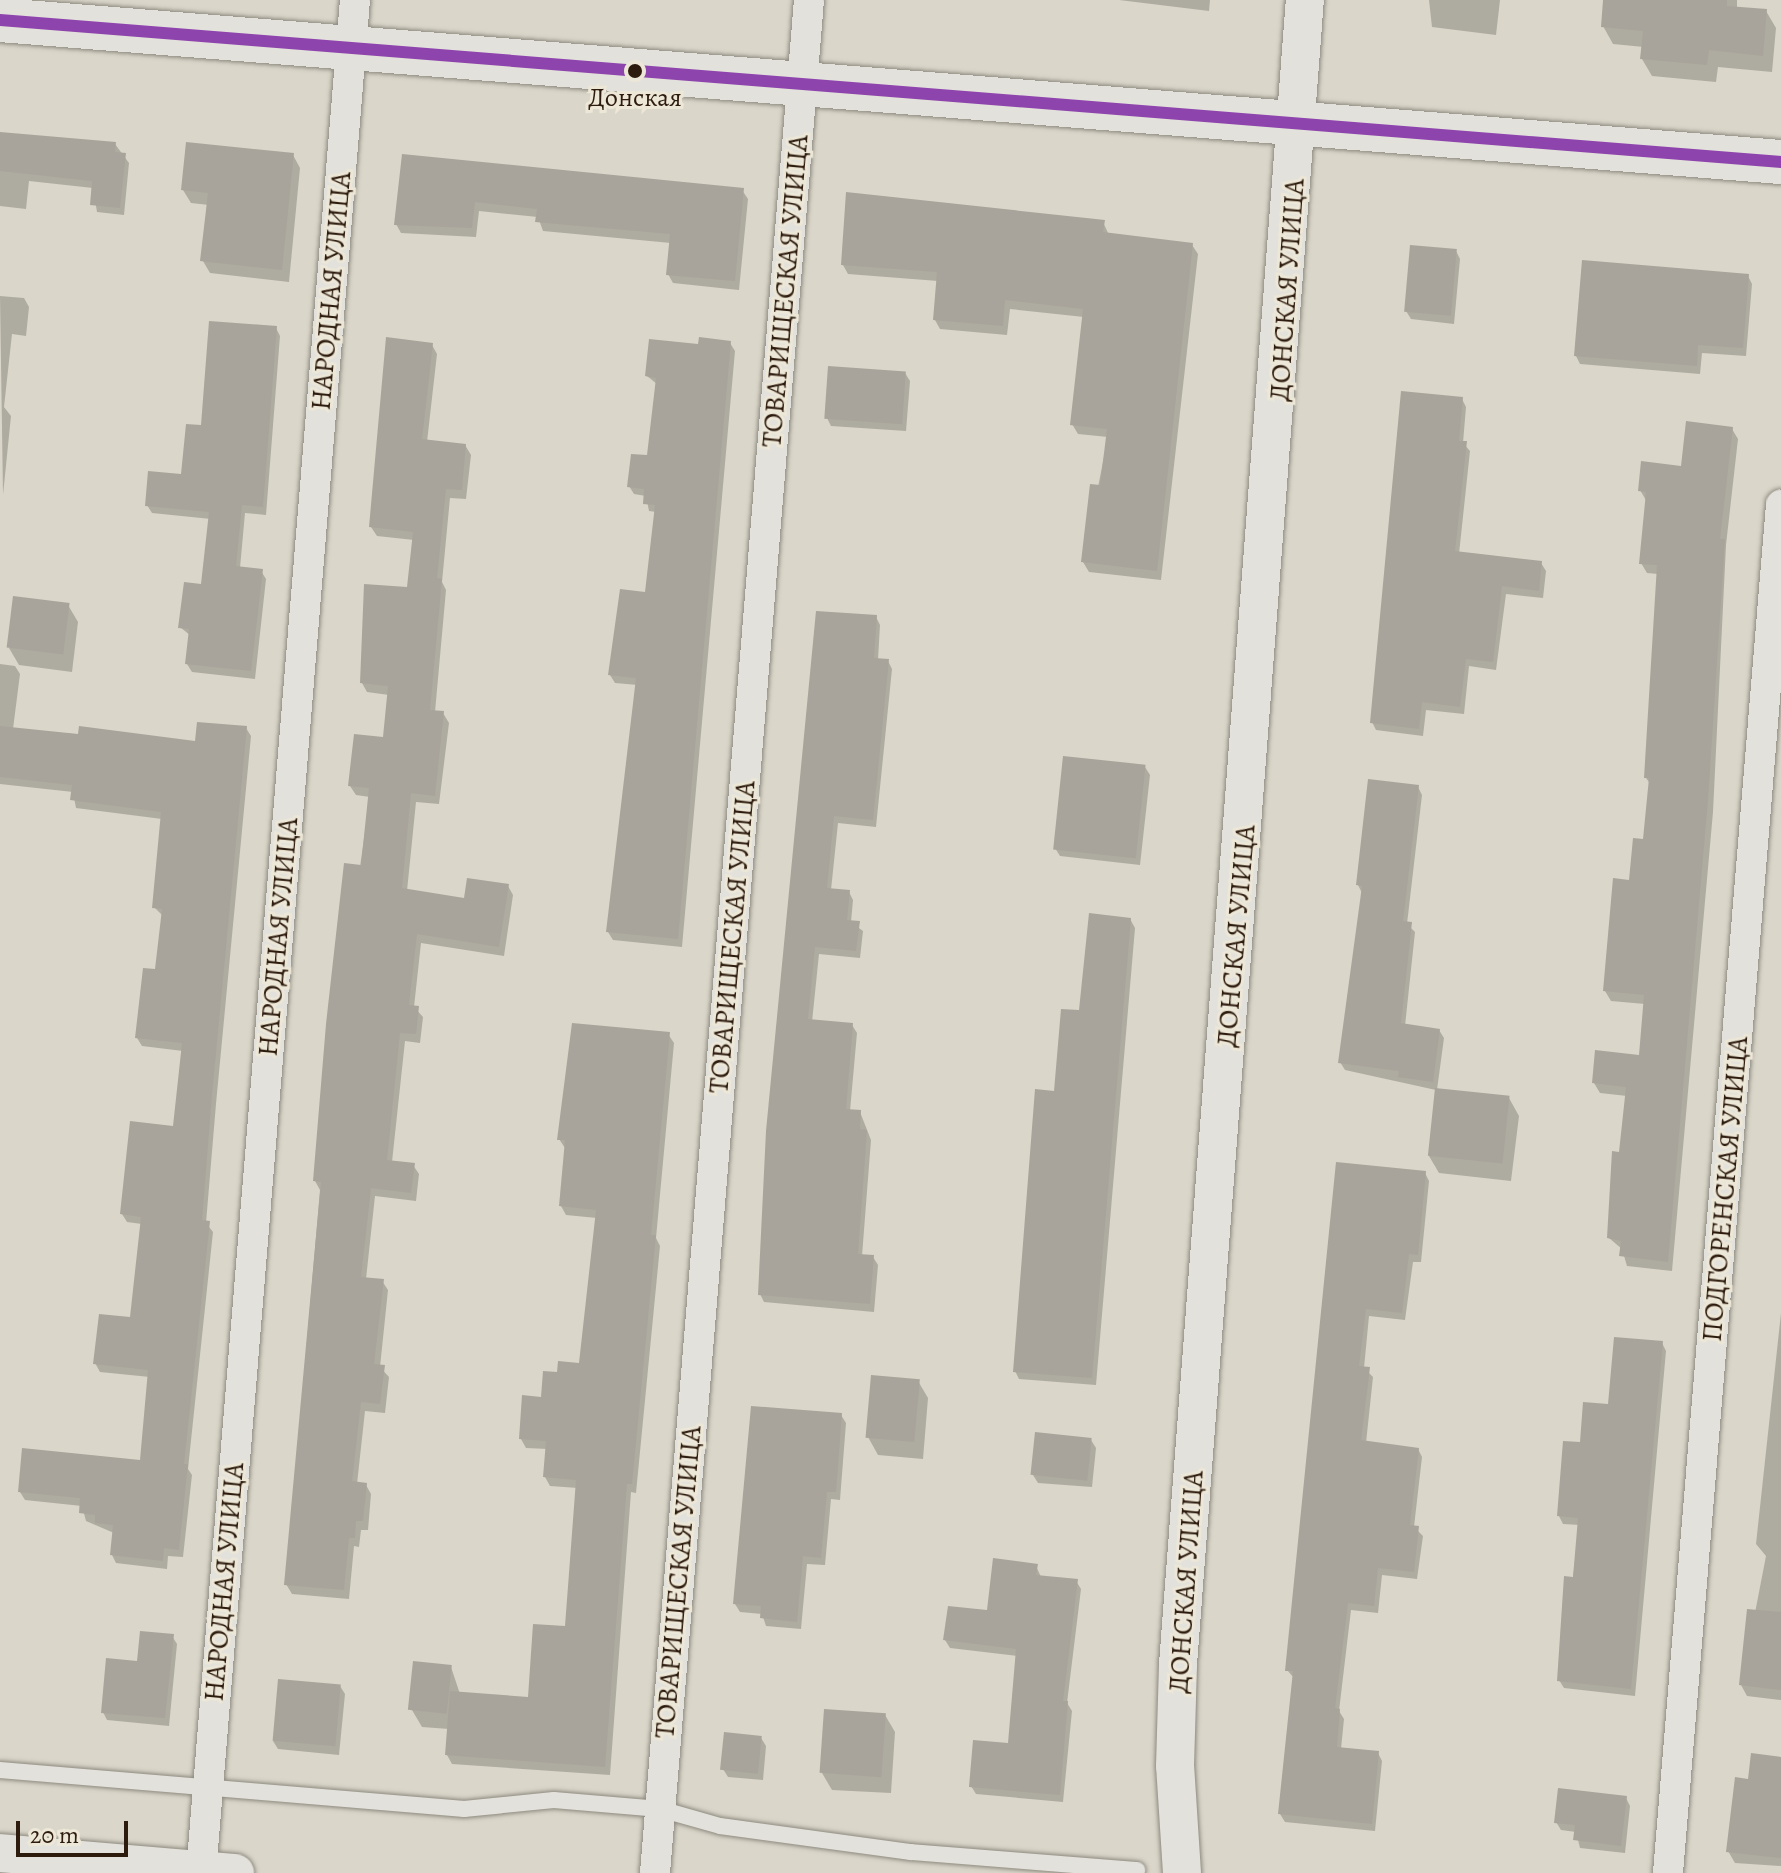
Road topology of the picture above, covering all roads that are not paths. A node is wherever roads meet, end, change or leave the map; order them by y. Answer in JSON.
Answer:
{"nodes":[{"id":1,"x":355,"y":0,"type":"edge"},
{"id":2,"x":809,"y":0,"type":"edge"},
{"id":3,"x":1305,"y":0,"type":"edge"},
{"id":4,"x":0,"y":20,"type":"edge"},
{"id":5,"x":351,"y":48,"type":"junction"},
{"id":6,"x":803,"y":83,"type":"junction"},
{"id":7,"x":1298,"y":122,"type":"junction"},
{"id":8,"x":1781,"y":162,"type":"edge"},
{"id":9,"x":1781,"y":505,"type":"edge"},
{"id":10,"x":0,"y":1770,"type":"edge"},
{"id":11,"x":207,"y":1788,"type":"junction"},
{"id":12,"x":660,"y":1809,"type":"junction"},
{"id":13,"x":0,"y":1853,"type":"edge"},
{"id":14,"x":1137,"y":1870,"type":"dead end"},
{"id":15,"x":212,"y":1872,"type":"edge"},
{"id":16,"x":655,"y":1873,"type":"edge"},
{"id":17,"x":1182,"y":1873,"type":"edge"},
{"id":18,"x":1668,"y":1873,"type":"edge"}],
"edges":[{"from":1,"to":5,"type":"street","name":"НАРОДНАЯ УЛИЦА"},
{"from":2,"to":6,"type":"street","name":"ТОВАРИЩЕСКАЯ УЛИЦА"},
{"from":3,"to":7,"type":"street","name":"ДОНСКАЯ УЛИЦА"},
{"from":4,"to":5,"type":"main road"},
{"from":5,"to":6,"type":"main road"},
{"from":5,"to":11,"type":"street","name":"НАРОДНАЯ УЛИЦА"},
{"from":6,"to":7,"type":"main road"},
{"from":6,"to":12,"type":"street","name":"ТОВАРИЩЕСКАЯ УЛИЦА"},
{"from":7,"to":8,"type":"main road"},
{"from":7,"to":17,"type":"street","name":"ДОНСКАЯ УЛИЦА"},
{"from":9,"to":18,"type":"street","name":"ПОДГОРЕНСКАЯ УЛИЦА"},
{"from":10,"to":11,"type":"lane"},
{"from":11,"to":12,"type":"lane"},
{"from":11,"to":15,"type":"street","name":"НАРОДНАЯ УЛИЦА"},
{"from":12,"to":14,"type":"lane"},
{"from":12,"to":16,"type":"street","name":"ТОВАРИЩЕСКАЯ УЛИЦА"},
{"from":13,"to":15,"type":"street"}]}
